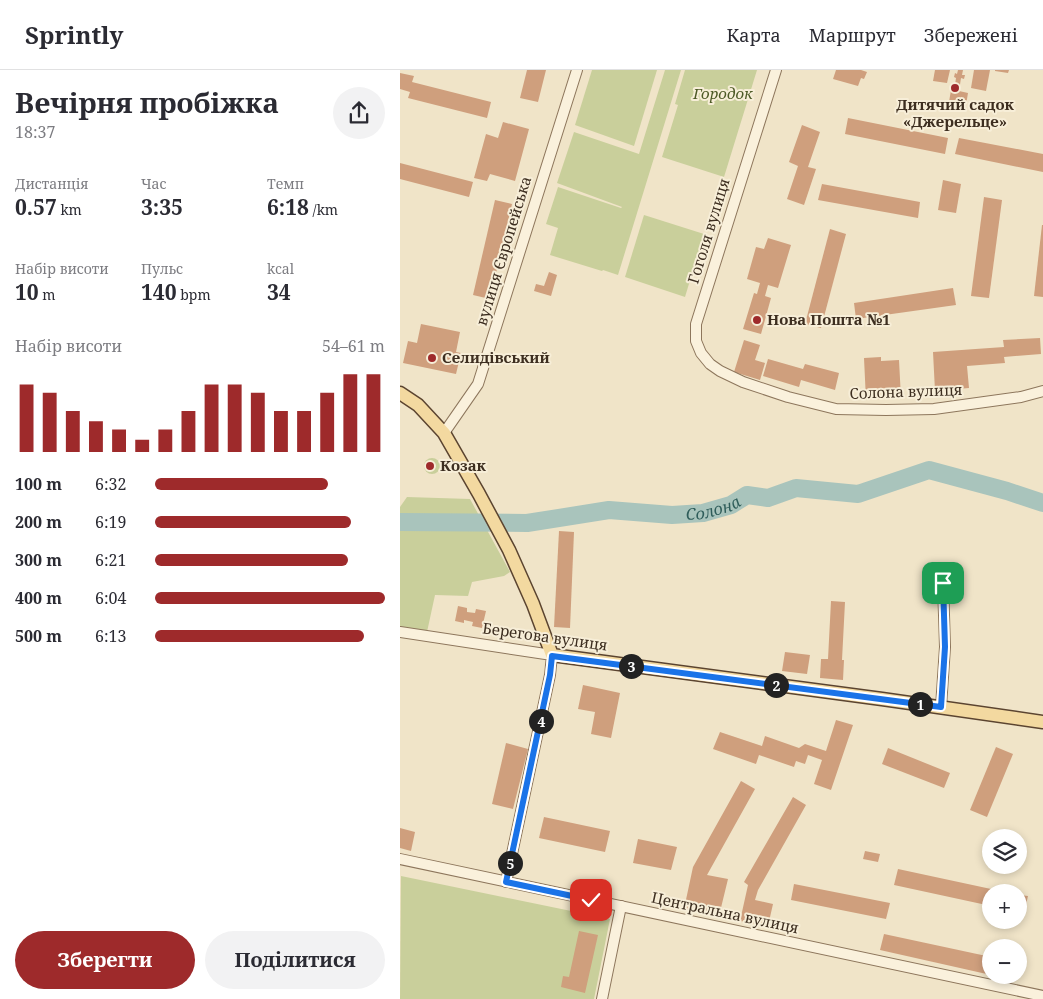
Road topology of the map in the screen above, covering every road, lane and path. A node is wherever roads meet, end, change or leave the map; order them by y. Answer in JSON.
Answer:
{"nodes":[{"id":1,"x":576,"y":70,"type":"edge"},
{"id":2,"x":776,"y":70,"type":"edge"},
{"id":3,"x":743,"y":382,"type":"joint"},
{"id":4,"x":1043,"y":391,"type":"edge"},
{"id":5,"x":400,"y":393,"type":"edge"},
{"id":6,"x":444,"y":433,"type":"junction"},
{"id":7,"x":943,"y":583,"type":"dead end"},
{"id":8,"x":400,"y":632,"type":"edge"},
{"id":9,"x":552,"y":656,"type":"junction"},
{"id":10,"x":941,"y":707,"type":"junction"},
{"id":11,"x":1043,"y":722,"type":"edge"},
{"id":12,"x":400,"y":860,"type":"edge"},
{"id":13,"x":506,"y":882,"type":"junction"},
{"id":14,"x":621,"y":906,"type":"junction"},
{"id":15,"x":1043,"y":996,"type":"edge"},
{"id":16,"x":602,"y":999,"type":"edge"}],
"edges":[{"from":1,"to":6,"type":"street","name":"вулиця Європейська"},
{"from":2,"to":3,"type":"street","name":"Гоголя вулиця"},
{"from":3,"to":4,"type":"street","name":"Солона вулиця"},
{"from":5,"to":6,"type":"main road"},
{"from":6,"to":9,"type":"main road"},
{"from":7,"to":10,"type":"street"},
{"from":8,"to":9,"type":"street","name":"Берегова вулиця"},
{"from":9,"to":10,"type":"main road","name":"Берегова вулиця"},
{"from":9,"to":13,"type":"street"},
{"from":10,"to":11,"type":"main road","name":"Берегова вулиця"},
{"from":12,"to":13,"type":"street","name":"Центральна вулиця"},
{"from":13,"to":14,"type":"street","name":"Центральна вулиця"},
{"from":14,"to":15,"type":"street","name":"Центральна вулиця"},
{"from":14,"to":16,"type":"street"}]}
